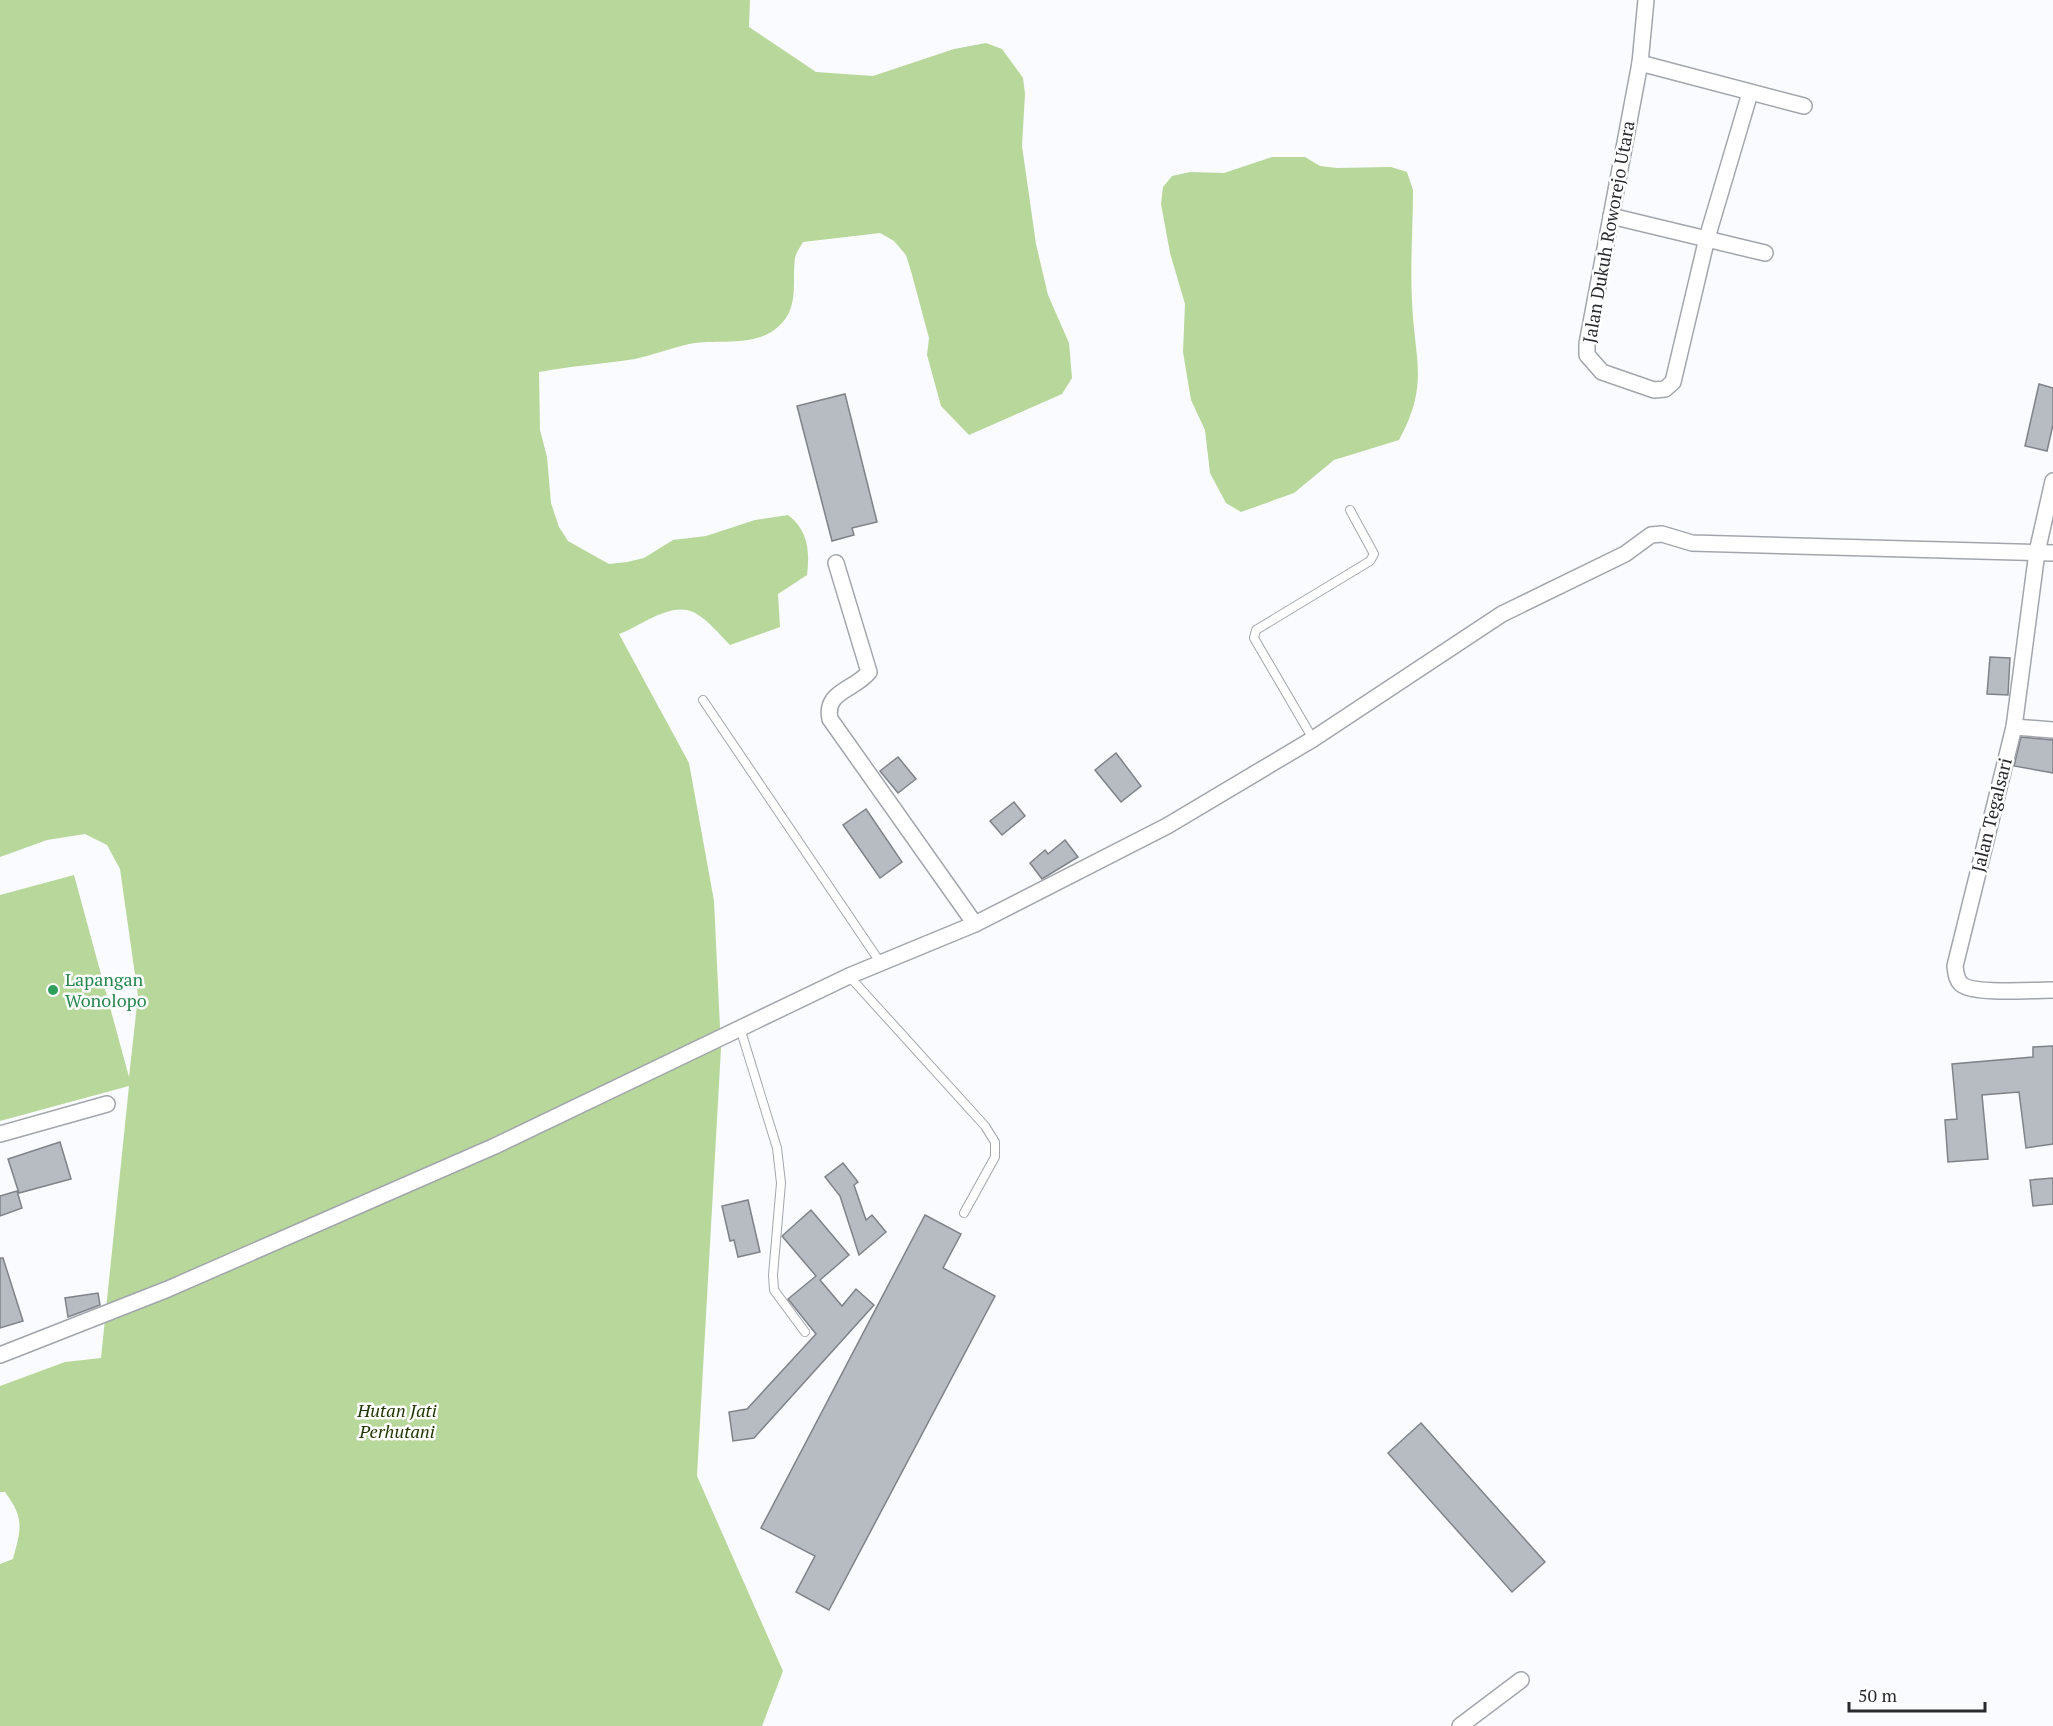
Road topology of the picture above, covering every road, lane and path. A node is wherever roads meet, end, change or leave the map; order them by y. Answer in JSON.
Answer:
{"nodes":[{"id":1,"x":1646,"y":0,"type":"edge"},
{"id":2,"x":1640,"y":63,"type":"junction"},
{"id":3,"x":1750,"y":93,"type":"junction"},
{"id":4,"x":1804,"y":106,"type":"dead end"},
{"id":5,"x":1611,"y":216,"type":"junction"},
{"id":6,"x":1707,"y":238,"type":"junction"},
{"id":7,"x":1765,"y":253,"type":"dead end"},
{"id":8,"x":2053,"y":481,"type":"edge"},
{"id":9,"x":1350,"y":510,"type":"dead end"},
{"id":10,"x":2037,"y":552,"type":"junction"},
{"id":11,"x":2053,"y":553,"type":"edge"},
{"id":12,"x":836,"y":563,"type":"dead end"},
{"id":13,"x":703,"y":700,"type":"dead end"},
{"id":14,"x":2014,"y":727,"type":"junction"},
{"id":15,"x":2053,"y":730,"type":"edge"},
{"id":16,"x":1313,"y":739,"type":"junction"},
{"id":17,"x":975,"y":924,"type":"junction"},
{"id":18,"x":879,"y":962,"type":"junction"},
{"id":19,"x":849,"y":976,"type":"junction"},
{"id":20,"x":2053,"y":990,"type":"edge"},
{"id":21,"x":740,"y":1028,"type":"junction"},
{"id":22,"x":107,"y":1104,"type":"dead end"},
{"id":23,"x":0,"y":1134,"type":"edge"},
{"id":24,"x":964,"y":1213,"type":"dead end"},
{"id":25,"x":805,"y":1332,"type":"dead end"},
{"id":26,"x":0,"y":1355,"type":"edge"},
{"id":27,"x":1521,"y":1680,"type":"dead end"},
{"id":28,"x":1460,"y":1726,"type":"edge"}],
"edges":[{"from":1,"to":2,"type":"street","name":"Jalan Dukuh Roworejo Utara"},
{"from":2,"to":3,"type":"street"},
{"from":2,"to":5,"type":"street","name":"Jalan Dukuh Roworejo Utara"},
{"from":3,"to":4,"type":"street"},
{"from":3,"to":6,"type":"street","name":"Jalan Dukuh Roworejo Utara"},
{"from":5,"to":6,"type":"street"},
{"from":5,"to":6,"type":"street","name":"Jalan Dukuh Roworejo Utara"},
{"from":6,"to":7,"type":"street"},
{"from":8,"to":10,"type":"street","name":"Jalan Tegalsari"},
{"from":9,"to":16,"type":"lane"},
{"from":10,"to":11,"type":"street"},
{"from":10,"to":14,"type":"street","name":"Jalan Tegalsari"},
{"from":10,"to":16,"type":"street"},
{"from":12,"to":17,"type":"street"},
{"from":13,"to":18,"type":"lane"},
{"from":14,"to":15,"type":"street"},
{"from":14,"to":20,"type":"street","name":"Jalan Tegalsari"},
{"from":16,"to":17,"type":"street"},
{"from":17,"to":18,"type":"street"},
{"from":18,"to":19,"type":"street"},
{"from":19,"to":21,"type":"street"},
{"from":19,"to":24,"type":"lane"},
{"from":21,"to":25,"type":"lane"},
{"from":21,"to":26,"type":"street"},
{"from":22,"to":23,"type":"street"},
{"from":27,"to":28,"type":"street"}]}
